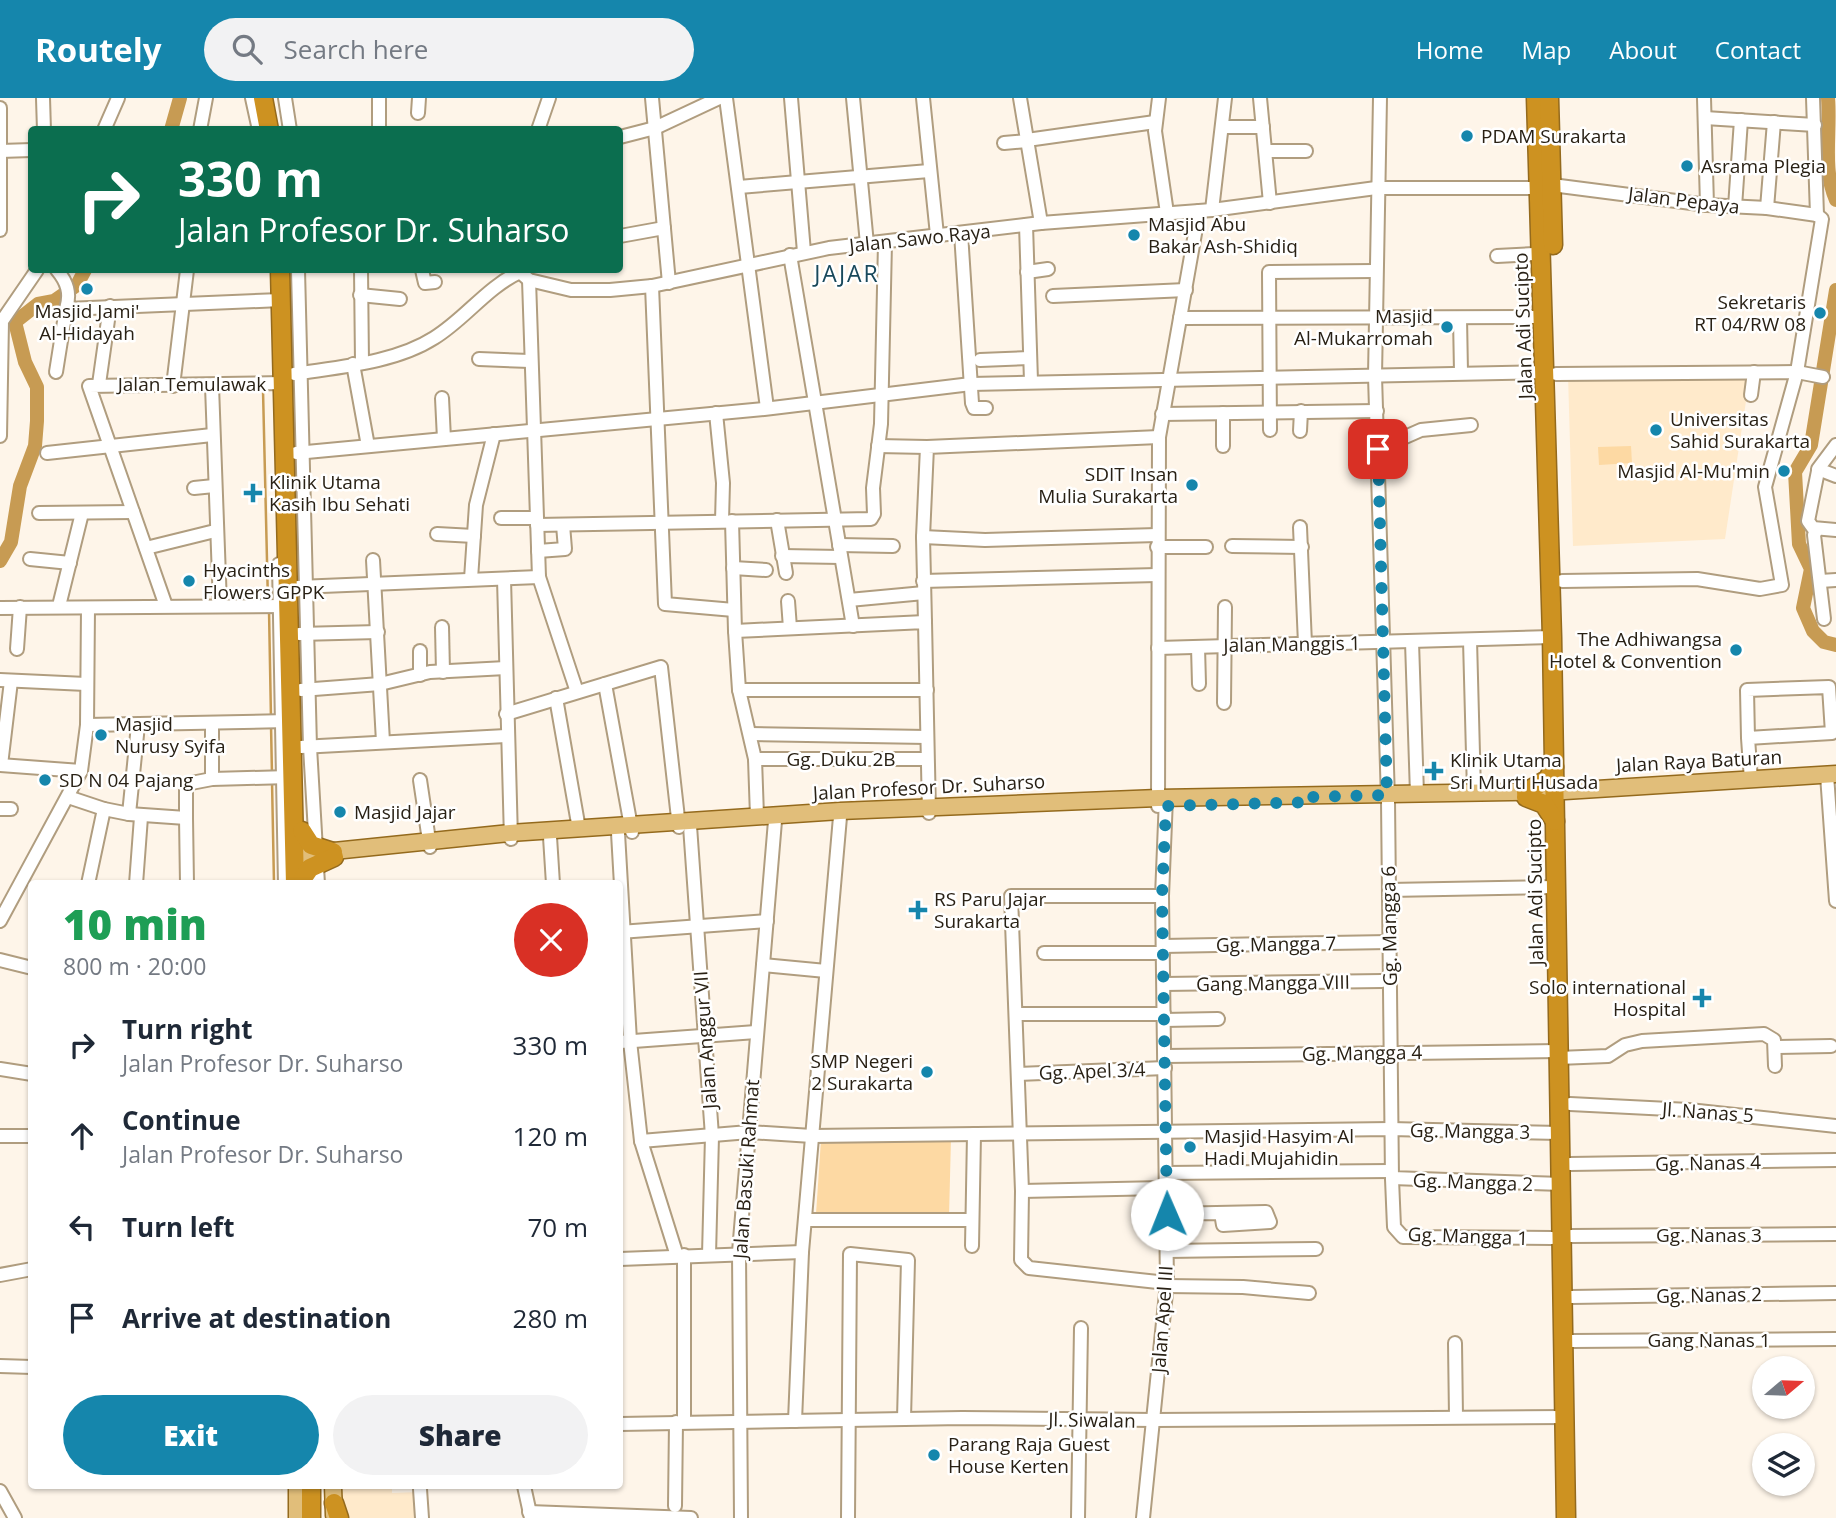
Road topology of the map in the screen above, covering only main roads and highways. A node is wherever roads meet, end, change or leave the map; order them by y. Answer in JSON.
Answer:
{"nodes":[{"id":1,"x":263,"y":98,"type":"edge"},
{"id":2,"x":274,"y":98,"type":"edge"},
{"id":3,"x":1536,"y":98,"type":"edge"},
{"id":4,"x":1549,"y":98,"type":"edge"},
{"id":5,"x":268,"y":126,"type":"edge"},
{"id":6,"x":279,"y":126,"type":"edge"},
{"id":7,"x":1545,"y":186,"type":"junction"},
{"id":8,"x":280,"y":273,"type":"edge"},
{"id":9,"x":288,"y":273,"type":"edge"},
{"id":10,"x":278,"y":299,"type":"junction"},
{"id":11,"x":283,"y":366,"type":"junction"},
{"id":12,"x":1551,"y":373,"type":"junction"},
{"id":13,"x":292,"y":449,"type":"junction"},
{"id":14,"x":292,"y":496,"type":"junction"},
{"id":15,"x":298,"y":587,"type":"junction"},
{"id":16,"x":1554,"y":767,"type":"junction"},
{"id":17,"x":1831,"y":774,"type":"edge"},
{"id":18,"x":1563,"y":793,"type":"junction"},
{"id":19,"x":1526,"y":794,"type":"junction"},
{"id":20,"x":1387,"y":797,"type":"junction"},
{"id":21,"x":929,"y":810,"type":"junction"},
{"id":22,"x":775,"y":818,"type":"junction"},
{"id":23,"x":1555,"y":821,"type":"junction"},
{"id":24,"x":627,"y":830,"type":"junction"},
{"id":25,"x":510,"y":836,"type":"junction"},
{"id":26,"x":313,"y":856,"type":"junction"},
{"id":27,"x":306,"y":880,"type":"edge"},
{"id":28,"x":1561,"y":1056,"type":"junction"},
{"id":29,"x":300,"y":1489,"type":"edge"},
{"id":30,"x":312,"y":1489,"type":"edge"},
{"id":31,"x":321,"y":1489,"type":"edge"},
{"id":32,"x":321,"y":1513,"type":"edge"},
{"id":33,"x":1566,"y":1518,"type":"edge"},
{"id":34,"x":1576,"y":1518,"type":"edge"}],
"edges":[{"from":1,"to":5,"type":"highway"},
{"from":2,"to":6,"type":"highway"},
{"from":3,"to":7,"type":"highway","name":"Jalan Adi Sucipto"},
{"from":4,"to":7,"type":"highway","name":"Jalan Adi Sucipto"},
{"from":7,"to":12,"type":"highway","name":"Jalan Adi Sucipto"},
{"from":7,"to":12,"type":"highway","name":"Jalan Adi Sucipto"},
{"from":8,"to":10,"type":"highway"},
{"from":9,"to":10,"type":"highway"},
{"from":10,"to":11,"type":"highway"},
{"from":11,"to":13,"type":"highway"},
{"from":11,"to":13,"type":"highway"},
{"from":12,"to":16,"type":"highway","name":"Jalan Adi Sucipto"},
{"from":12,"to":18,"type":"highway","name":"Jalan Adi Sucipto"},
{"from":13,"to":14,"type":"highway"},
{"from":14,"to":15,"type":"highway"},
{"from":14,"to":15,"type":"highway"},
{"from":15,"to":26,"type":"highway"},
{"from":15,"to":26,"type":"highway"},
{"from":16,"to":18,"type":"highway","name":"Jalan Adi Sucipto"},
{"from":16,"to":19,"type":"highway"},
{"from":17,"to":18,"type":"main road","name":"Jalan Raya Baturan"},
{"from":18,"to":19,"type":"main road","name":"Jalan Profesor Dr. Suharso"},
{"from":18,"to":23,"type":"highway","name":"Jalan Adi Sucipto"},
{"from":18,"to":28,"type":"highway","name":"Jalan Adi Sucipto"},
{"from":19,"to":20,"type":"main road","name":"Jalan Profesor Dr. Suharso"},
{"from":19,"to":20,"type":"main road","name":"Jalan Profesor Dr. Suharso"},
{"from":19,"to":23,"type":"highway"},
{"from":20,"to":21,"type":"main road","name":"Jalan Profesor Dr. Suharso"},
{"from":21,"to":22,"type":"main road","name":"Jalan Profesor Dr. Suharso"},
{"from":21,"to":22,"type":"main road","name":"Jalan Profesor Dr. Suharso"},
{"from":22,"to":24,"type":"main road","name":"Jalan Profesor Dr. Suharso"},
{"from":23,"to":28,"type":"highway","name":"Jalan Adi Sucipto"},
{"from":24,"to":25,"type":"main road","name":"Jalan Profesor Dr. Suharso"},
{"from":24,"to":25,"type":"main road","name":"Jalan Profesor Dr. Suharso"},
{"from":25,"to":26,"type":"main road","name":"Jalan Profesor Dr. Suharso"},
{"from":26,"to":27,"type":"highway"},
{"from":28,"to":33,"type":"highway","name":"Jalan Adi Sucipto"},
{"from":28,"to":34,"type":"highway","name":"Jalan Adi Sucipto"},
{"from":29,"to":32,"type":"main road"},
{"from":30,"to":32,"type":"highway"},
{"from":31,"to":32,"type":"highway"}]}
